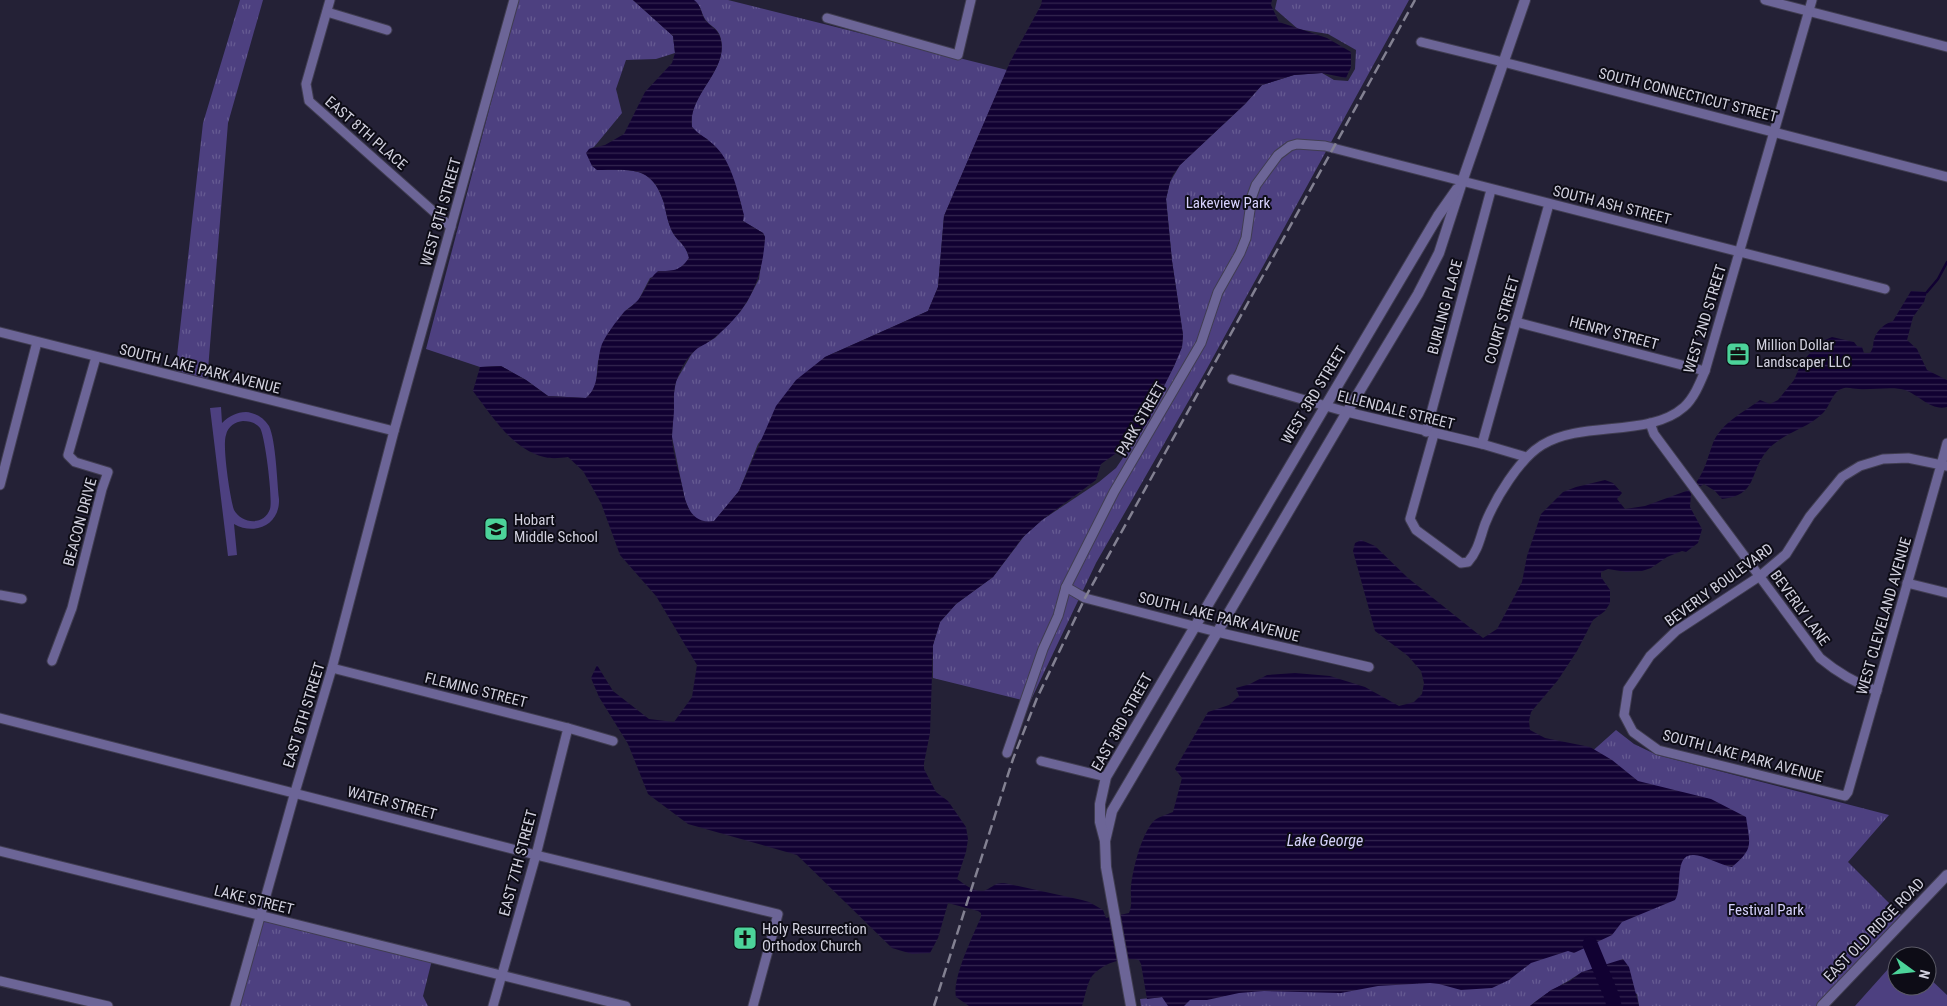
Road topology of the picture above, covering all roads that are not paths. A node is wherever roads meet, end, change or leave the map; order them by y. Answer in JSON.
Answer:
{"nodes":[{"id":1,"x":330,"y":0,"type":"edge"},
{"id":2,"x":514,"y":0,"type":"edge"},
{"id":3,"x":971,"y":0,"type":"edge"},
{"id":4,"x":1526,"y":0,"type":"edge"},
{"id":5,"x":1765,"y":0,"type":"edge"},
{"id":6,"x":1812,"y":0,"type":"edge"},
{"id":7,"x":1809,"y":11,"type":"junction"},
{"id":8,"x":327,"y":12,"type":"junction"},
{"id":9,"x":827,"y":18,"type":"dead end"},
{"id":10,"x":388,"y":30,"type":"dead end"},
{"id":11,"x":1421,"y":42,"type":"dead end"},
{"id":12,"x":1947,"y":47,"type":"edge"},
{"id":13,"x":1503,"y":62,"type":"junction"},
{"id":14,"x":1775,"y":132,"type":"junction"},
{"id":15,"x":1333,"y":149,"type":"joint"},
{"id":16,"x":1947,"y":177,"type":"edge"},
{"id":17,"x":1462,"y":182,"type":"junction"},
{"id":18,"x":1490,"y":190,"type":"junction"},
{"id":19,"x":1550,"y":204,"type":"junction"},
{"id":20,"x":451,"y":227,"type":"junction"},
{"id":21,"x":1740,"y":252,"type":"junction"},
{"id":22,"x":1885,"y":289,"type":"dead end"},
{"id":23,"x":1516,"y":322,"type":"junction"},
{"id":24,"x":0,"y":332,"type":"edge"},
{"id":25,"x":37,"y":342,"type":"junction"},
{"id":26,"x":96,"y":357,"type":"junction"},
{"id":27,"x":1705,"y":371,"type":"junction"},
{"id":28,"x":1232,"y":379,"type":"dead end"},
{"id":29,"x":1325,"y":406,"type":"junction"},
{"id":30,"x":1346,"y":412,"type":"junction"},
{"id":31,"x":1650,"y":423,"type":"junction"},
{"id":32,"x":394,"y":430,"type":"junction"},
{"id":33,"x":1430,"y":433,"type":"junction"},
{"id":34,"x":1947,"y":443,"type":"edge"},
{"id":35,"x":1482,"y":444,"type":"junction"},
{"id":36,"x":1526,"y":457,"type":"junction"},
{"id":37,"x":1944,"y":465,"type":"edge"},
{"id":38,"x":0,"y":485,"type":"edge"},
{"id":39,"x":1410,"y":519,"type":"joint"},
{"id":40,"x":1760,"y":576,"type":"junction"},
{"id":41,"x":1907,"y":583,"type":"junction"},
{"id":42,"x":1066,"y":587,"type":"junction"},
{"id":43,"x":1947,"y":593,"type":"edge"},
{"id":44,"x":0,"y":595,"type":"edge"},
{"id":45,"x":22,"y":599,"type":"dead end"},
{"id":46,"x":1194,"y":626,"type":"junction"},
{"id":47,"x":1217,"y":632,"type":"junction"},
{"id":48,"x":1650,"y":656,"type":"joint"},
{"id":49,"x":52,"y":661,"type":"dead end"},
{"id":50,"x":1369,"y":667,"type":"dead end"},
{"id":51,"x":332,"y":668,"type":"junction"},
{"id":52,"x":1877,"y":690,"type":"junction"},
{"id":53,"x":0,"y":718,"type":"edge"},
{"id":54,"x":568,"y":728,"type":"junction"},
{"id":55,"x":613,"y":741,"type":"dead end"},
{"id":56,"x":1007,"y":753,"type":"dead end"},
{"id":57,"x":1041,"y":761,"type":"dead end"},
{"id":58,"x":1106,"y":777,"type":"junction"},
{"id":59,"x":295,"y":792,"type":"junction"},
{"id":60,"x":1845,"y":796,"type":"joint"},
{"id":61,"x":1105,"y":840,"type":"junction"},
{"id":62,"x":0,"y":851,"type":"edge"},
{"id":63,"x":536,"y":855,"type":"junction"},
{"id":64,"x":1947,"y":875,"type":"edge"},
{"id":65,"x":261,"y":916,"type":"junction"},
{"id":66,"x":502,"y":976,"type":"junction"},
{"id":67,"x":0,"y":981,"type":"edge"},
{"id":68,"x":108,"y":1006,"type":"edge"},
{"id":69,"x":235,"y":1006,"type":"edge"},
{"id":70,"x":493,"y":1006,"type":"edge"},
{"id":71,"x":626,"y":1006,"type":"edge"},
{"id":72,"x":754,"y":1006,"type":"edge"},
{"id":73,"x":1131,"y":1006,"type":"edge"},
{"id":74,"x":1822,"y":1006,"type":"edge"}],
"edges":[{"from":1,"to":8,"type":"street"},
{"from":2,"to":20,"type":"street","name":"WEST 8TH STREET"},
{"from":3,"to":9,"type":"street"},
{"from":4,"to":13,"type":"street","name":"WEST 3RD STREET"},
{"from":5,"to":7,"type":"street"},
{"from":6,"to":7,"type":"street","name":"WEST 2ND STREET"},
{"from":7,"to":12,"type":"street"},
{"from":7,"to":14,"type":"street","name":"WEST 2ND STREET"},
{"from":8,"to":10,"type":"street"},
{"from":8,"to":20,"type":"street","name":"EAST 8TH PLACE"},
{"from":11,"to":13,"type":"street","name":"SOUTH CONNECTICUT STREET"},
{"from":13,"to":14,"type":"street","name":"SOUTH CONNECTICUT STREET"},
{"from":13,"to":17,"type":"street","name":"WEST 3RD STREET"},
{"from":14,"to":16,"type":"street","name":"SOUTH CONNECTICUT STREET"},
{"from":14,"to":21,"type":"street","name":"WEST 2ND STREET"},
{"from":15,"to":17,"type":"street","name":"SOUTH ASH STREET"},
{"from":15,"to":42,"type":"street","name":"PARK STREET"},
{"from":17,"to":18,"type":"street","name":"SOUTH ASH STREET"},
{"from":17,"to":29,"type":"street","name":"WEST 3RD STREET"},
{"from":17,"to":30,"type":"street","name":"WEST 3RD STREET"},
{"from":18,"to":19,"type":"street","name":"SOUTH ASH STREET"},
{"from":18,"to":33,"type":"street","name":"BURLING PLACE"},
{"from":19,"to":21,"type":"street","name":"SOUTH ASH STREET"},
{"from":19,"to":23,"type":"street","name":"COURT STREET"},
{"from":20,"to":32,"type":"street","name":"WEST 8TH STREET"},
{"from":21,"to":22,"type":"street","name":"SOUTH ASH STREET"},
{"from":21,"to":27,"type":"street","name":"WEST 2ND STREET"},
{"from":23,"to":27,"type":"street","name":"HENRY STREET"},
{"from":23,"to":35,"type":"street","name":"COURT STREET"},
{"from":24,"to":25,"type":"street","name":"SOUTH LAKE PARK AVENUE"},
{"from":25,"to":26,"type":"street","name":"SOUTH LAKE PARK AVENUE"},
{"from":25,"to":38,"type":"street"},
{"from":26,"to":32,"type":"street","name":"SOUTH LAKE PARK AVENUE"},
{"from":26,"to":49,"type":"street","name":"BEACON DRIVE"},
{"from":27,"to":31,"type":"street","name":"WEST 2ND STREET"},
{"from":28,"to":29,"type":"street","name":"ELLENDALE STREET"},
{"from":29,"to":30,"type":"street","name":"ELLENDALE STREET"},
{"from":29,"to":46,"type":"street","name":"WEST 3RD STREET"},
{"from":30,"to":33,"type":"street","name":"ELLENDALE STREET"},
{"from":30,"to":47,"type":"street","name":"WEST 3RD STREET"},
{"from":31,"to":36,"type":"street","name":"WEST 2ND STREET"},
{"from":31,"to":40,"type":"street","name":"BEVERLY LANE"},
{"from":32,"to":51,"type":"street","name":"EAST 8TH STREET"},
{"from":33,"to":35,"type":"street","name":"ELLENDALE STREET"},
{"from":33,"to":39,"type":"street","name":"BURLING PLACE"},
{"from":34,"to":37,"type":"street","name":"WEST CLEVELAND AVENUE"},
{"from":35,"to":36,"type":"street","name":"ELLENDALE STREET"},
{"from":36,"to":39,"type":"street","name":"WEST 2ND STREET"},
{"from":37,"to":40,"type":"street","name":"BEVERLY BOULEVARD"},
{"from":37,"to":41,"type":"street","name":"WEST CLEVELAND AVENUE"},
{"from":40,"to":48,"type":"street","name":"BEVERLY BOULEVARD"},
{"from":40,"to":52,"type":"street","name":"BEVERLY LANE"},
{"from":41,"to":43,"type":"street"},
{"from":41,"to":52,"type":"street","name":"WEST CLEVELAND AVENUE"},
{"from":42,"to":46,"type":"street","name":"SOUTH LAKE PARK AVENUE"},
{"from":42,"to":56,"type":"street","name":"PARK STREET"},
{"from":44,"to":45,"type":"street"},
{"from":46,"to":47,"type":"street","name":"SOUTH LAKE PARK AVENUE"},
{"from":46,"to":58,"type":"street","name":"EAST 3RD STREET"},
{"from":47,"to":50,"type":"street","name":"SOUTH LAKE PARK AVENUE"},
{"from":47,"to":61,"type":"street","name":"EAST 3RD STREET"},
{"from":48,"to":60,"type":"street","name":"SOUTH LAKE PARK AVENUE"},
{"from":51,"to":54,"type":"street","name":"FLEMING STREET"},
{"from":51,"to":59,"type":"street","name":"EAST 8TH STREET"},
{"from":52,"to":60,"type":"street","name":"WEST CLEVELAND AVENUE"},
{"from":53,"to":59,"type":"street","name":"WATER STREET"},
{"from":54,"to":55,"type":"street","name":"FLEMING STREET"},
{"from":54,"to":63,"type":"street","name":"EAST 7TH STREET"},
{"from":57,"to":58,"type":"street"},
{"from":58,"to":61,"type":"street","name":"EAST 3RD STREET"},
{"from":59,"to":63,"type":"street","name":"WATER STREET"},
{"from":59,"to":65,"type":"street","name":"EAST 8TH STREET"},
{"from":61,"to":73,"type":"street","name":"EAST 3RD STREET"},
{"from":62,"to":65,"type":"street","name":"LAKE STREET"},
{"from":63,"to":66,"type":"street","name":"EAST 7TH STREET"},
{"from":63,"to":72,"type":"street","name":"WATER STREET"},
{"from":64,"to":74,"type":"street","name":"EAST OLD RIDGE ROAD"},
{"from":65,"to":66,"type":"street","name":"LAKE STREET"},
{"from":65,"to":69,"type":"street","name":"EAST 8TH STREET"},
{"from":66,"to":70,"type":"street","name":"EAST 7TH STREET"},
{"from":66,"to":71,"type":"street","name":"LAKE STREET"},
{"from":67,"to":68,"type":"street"}]}
